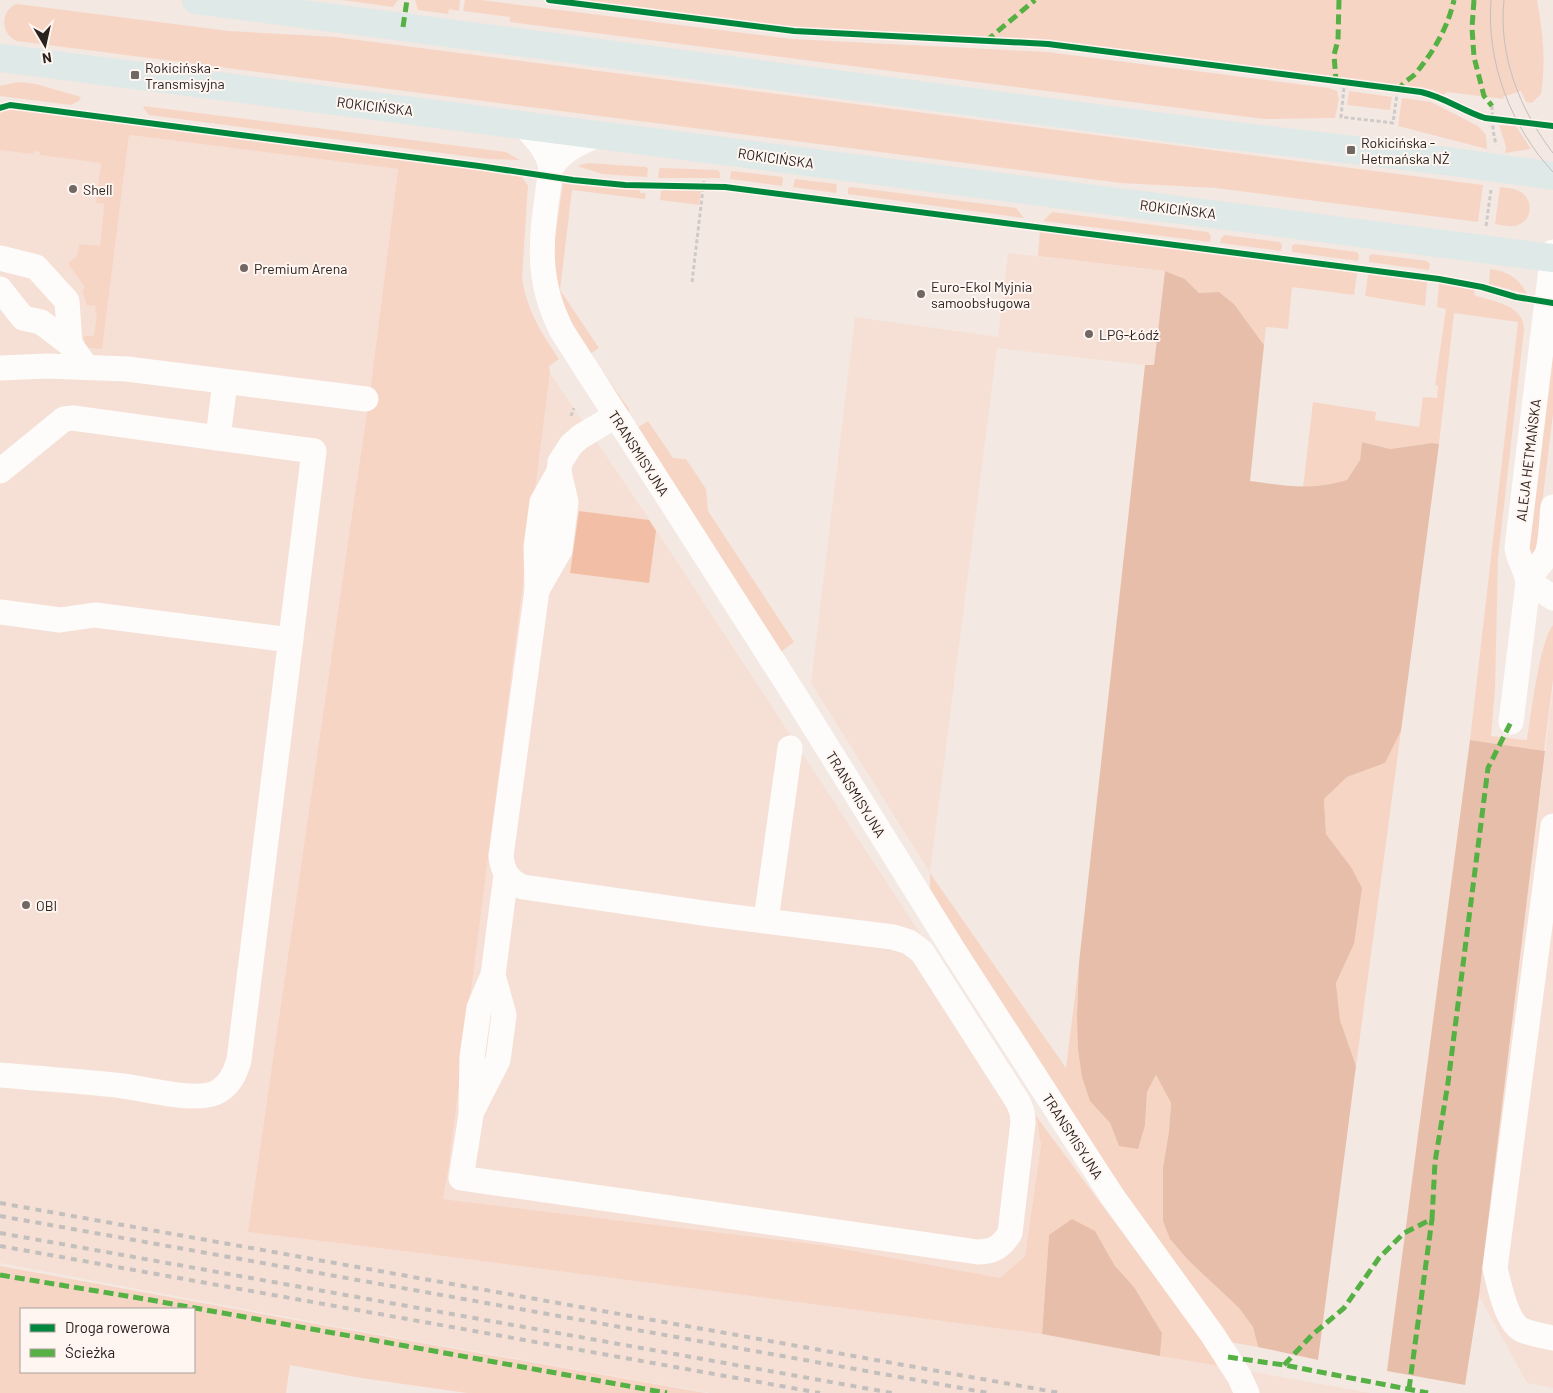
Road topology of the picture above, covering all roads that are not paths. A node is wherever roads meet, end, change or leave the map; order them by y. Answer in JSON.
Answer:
{"nodes":[{"id":1,"x":196,"y":0,"type":"edge"},
{"id":2,"x":0,"y":58,"type":"edge"},
{"id":3,"x":524,"y":126,"type":"junction"},
{"id":4,"x":598,"y":135,"type":"junction"},
{"id":5,"x":551,"y":168,"type":"junction"},
{"id":6,"x":1553,"y":176,"type":"edge"},
{"id":7,"x":1553,"y":256,"type":"edge"},
{"id":8,"x":0,"y":258,"type":"edge"},
{"id":9,"x":0,"y":289,"type":"edge"},
{"id":10,"x":70,"y":344,"type":"junction"},
{"id":11,"x":86,"y":366,"type":"junction"},
{"id":12,"x":0,"y":368,"type":"edge"},
{"id":13,"x":225,"y":382,"type":"junction"},
{"id":14,"x":366,"y":399,"type":"dead end"},
{"id":15,"x":615,"y":416,"type":"junction"},
{"id":16,"x":218,"y":438,"type":"junction"},
{"id":17,"x":0,"y":471,"type":"edge"},
{"id":18,"x":1553,"y":507,"type":"edge"},
{"id":19,"x":1553,"y":576,"type":"edge"},
{"id":20,"x":1528,"y":583,"type":"junction"},
{"id":21,"x":1553,"y":598,"type":"edge"},
{"id":22,"x":0,"y":612,"type":"edge"},
{"id":23,"x":291,"y":640,"type":"junction"},
{"id":24,"x":1511,"y":722,"type":"dead end"},
{"id":25,"x":790,"y":748,"type":"dead end"},
{"id":26,"x":1553,"y":826,"type":"edge"},
{"id":27,"x":506,"y":875,"type":"junction"},
{"id":28,"x":766,"y":920,"type":"junction"},
{"id":29,"x":0,"y":1075,"type":"edge"},
{"id":30,"x":1553,"y":1338,"type":"edge"},
{"id":31,"x":1247,"y":1393,"type":"edge"}],
"edges":[{"from":1,"to":6,"type":"main road"},
{"from":2,"to":3,"type":"main road","name":"ROKICIŃSKA"},
{"from":3,"to":4,"type":"main road","name":"ROKICIŃSKA"},
{"from":3,"to":5,"type":"street"},
{"from":4,"to":5,"type":"street"},
{"from":4,"to":7,"type":"main road","name":"ROKICIŃSKA"},
{"from":5,"to":15,"type":"street","name":"TRANSMISYJNA"},
{"from":7,"to":20,"type":"street","name":"ALEJA HETMAŃSKA"},
{"from":8,"to":10,"type":"street"},
{"from":9,"to":10,"type":"street"},
{"from":10,"to":11,"type":"street"},
{"from":11,"to":12,"type":"street"},
{"from":11,"to":13,"type":"street"},
{"from":13,"to":14,"type":"street"},
{"from":13,"to":16,"type":"street"},
{"from":15,"to":27,"type":"street"},
{"from":15,"to":31,"type":"street","name":"TRANSMISYJNA"},
{"from":16,"to":17,"type":"street"},
{"from":16,"to":23,"type":"street"},
{"from":18,"to":20,"type":"street"},
{"from":19,"to":20,"type":"street"},
{"from":20,"to":21,"type":"street"},
{"from":20,"to":24,"type":"street"},
{"from":22,"to":23,"type":"street"},
{"from":23,"to":29,"type":"street"},
{"from":25,"to":28,"type":"street"},
{"from":26,"to":30,"type":"street"},
{"from":27,"to":28,"type":"street"},
{"from":27,"to":28,"type":"street"}]}
